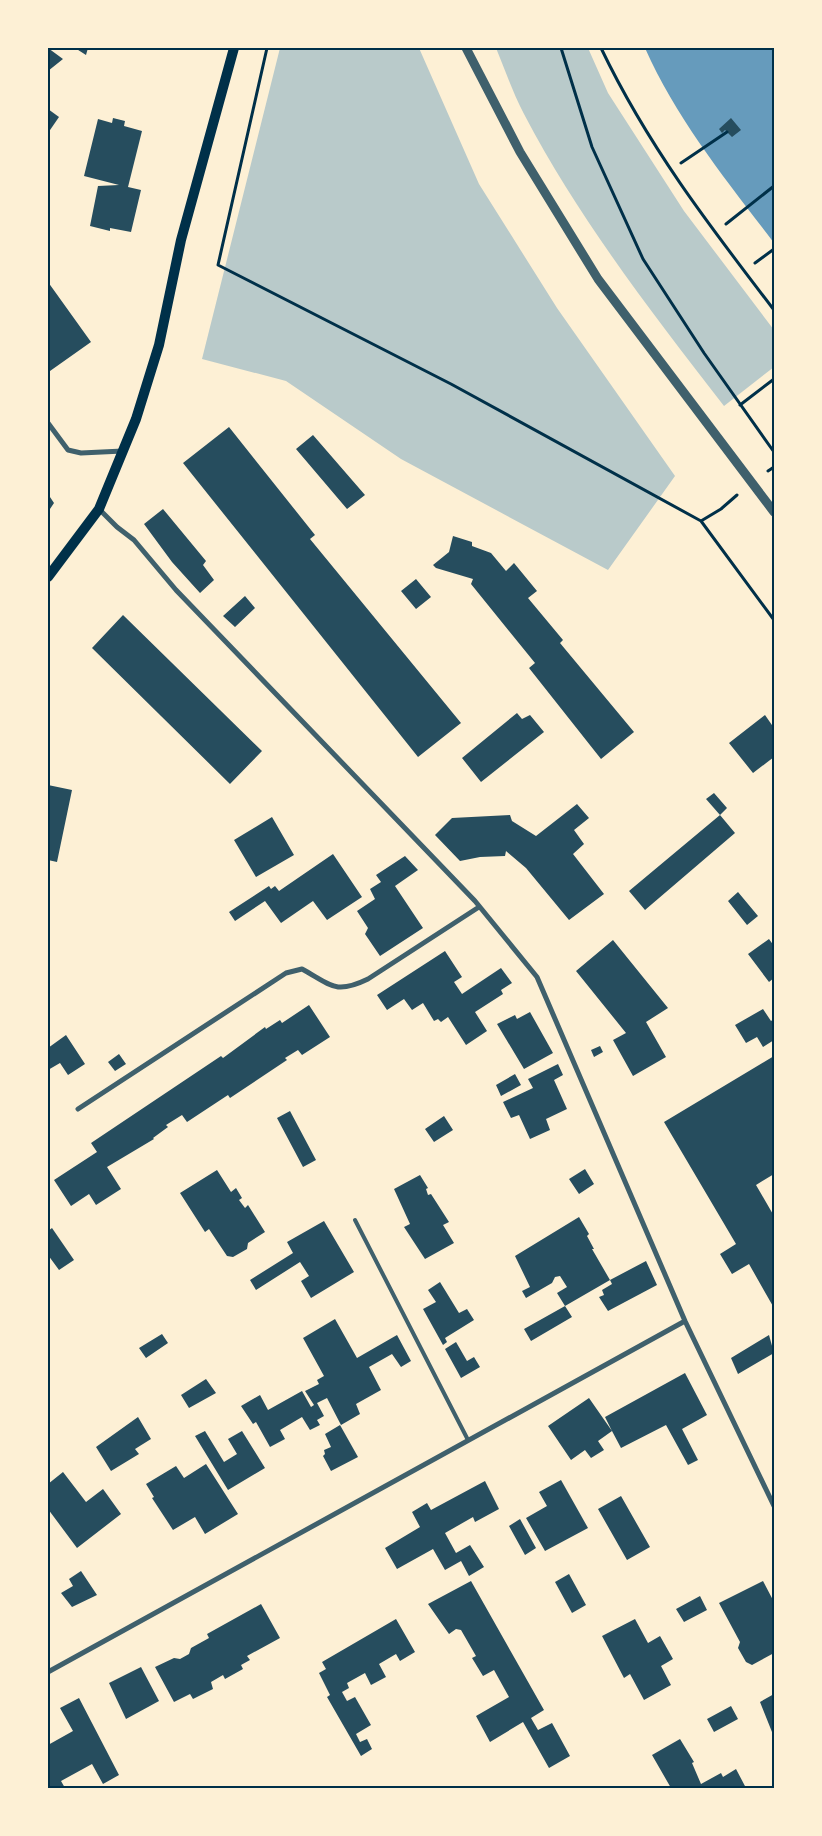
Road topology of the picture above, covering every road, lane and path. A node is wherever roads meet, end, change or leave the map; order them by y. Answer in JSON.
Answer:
{"nodes":[{"id":1,"x":234,"y":48,"type":"edge"},
{"id":2,"x":267,"y":48,"type":"edge"},
{"id":3,"x":466,"y":48,"type":"edge"},
{"id":4,"x":561,"y":48,"type":"edge"},
{"id":5,"x":601,"y":48,"type":"edge"},
{"id":6,"x":727,"y":132,"type":"dead end"},
{"id":7,"x":681,"y":163,"type":"dead end"},
{"id":8,"x":774,"y":186,"type":"edge"},
{"id":9,"x":726,"y":224,"type":"dead end"},
{"id":10,"x":774,"y":249,"type":"edge"},
{"id":11,"x":756,"y":263,"type":"dead end"},
{"id":12,"x":774,"y":310,"type":"edge"},
{"id":13,"x":774,"y":379,"type":"edge"},
{"id":14,"x":740,"y":405,"type":"junction"},
{"id":15,"x":48,"y":423,"type":"edge"},
{"id":16,"x":124,"y":451,"type":"junction"},
{"id":17,"x":774,"y":452,"type":"edge"},
{"id":18,"x":774,"y":467,"type":"edge"},
{"id":19,"x":752,"y":482,"type":"junction"},
{"id":20,"x":99,"y":509,"type":"junction"},
{"id":21,"x":774,"y":512,"type":"edge"},
{"id":22,"x":701,"y":521,"type":"junction"},
{"id":23,"x":48,"y":577,"type":"edge"},
{"id":24,"x":774,"y":620,"type":"edge"},
{"id":25,"x":479,"y":908,"type":"junction"},
{"id":26,"x":78,"y":1109,"type":"dead end"},
{"id":27,"x":355,"y":1220,"type":"dead end"},
{"id":28,"x":685,"y":1321,"type":"junction"},
{"id":29,"x":468,"y":1440,"type":"junction"},
{"id":30,"x":774,"y":1506,"type":"edge"},
{"id":31,"x":48,"y":1672,"type":"edge"}],
"edges":[{"from":1,"to":16,"type":"main road"},
{"from":2,"to":22,"type":"path"},
{"from":3,"to":19,"type":"street"},
{"from":4,"to":14,"type":"path"},
{"from":5,"to":12,"type":"path"},
{"from":6,"to":7,"type":"path"},
{"from":8,"to":9,"type":"path"},
{"from":10,"to":11,"type":"path"},
{"from":13,"to":14,"type":"path"},
{"from":14,"to":17,"type":"path"},
{"from":15,"to":16,"type":"street"},
{"from":16,"to":20,"type":"main road"},
{"from":18,"to":19,"type":"path"},
{"from":19,"to":21,"type":"street"},
{"from":19,"to":22,"type":"path"},
{"from":20,"to":23,"type":"main road"},
{"from":20,"to":25,"type":"street"},
{"from":22,"to":24,"type":"path"},
{"from":25,"to":26,"type":"street"},
{"from":25,"to":28,"type":"street"},
{"from":27,"to":29,"type":"lane"},
{"from":28,"to":29,"type":"street"},
{"from":28,"to":30,"type":"street"},
{"from":29,"to":31,"type":"street"}]}
